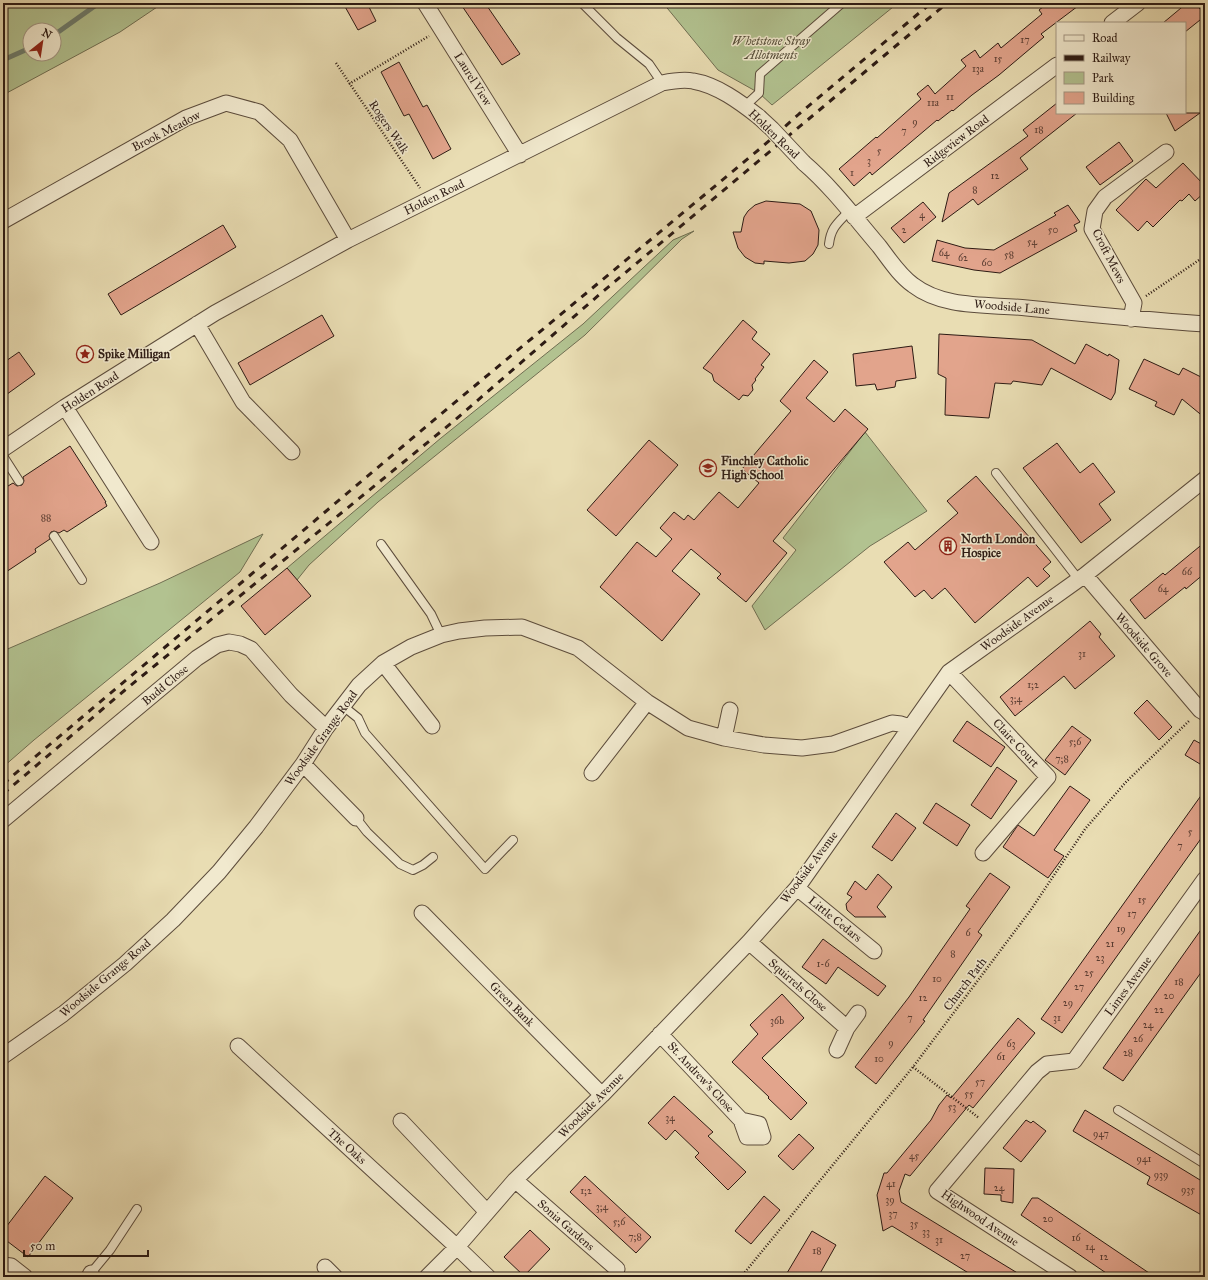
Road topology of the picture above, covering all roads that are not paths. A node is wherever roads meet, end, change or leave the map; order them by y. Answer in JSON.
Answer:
{"nodes":[{"id":1,"x":425,"y":3,"type":"edge"},
{"id":2,"x":582,"y":3,"type":"edge"},
{"id":3,"x":842,"y":3,"type":"edge"},
{"id":4,"x":1138,"y":3,"type":"edge"},
{"id":5,"x":1113,"y":22,"type":"edge"},
{"id":6,"x":1056,"y":66,"type":"edge"},
{"id":7,"x":662,"y":84,"type":"junction"},
{"id":8,"x":745,"y":106,"type":"junction"},
{"id":9,"x":1166,"y":152,"type":"dead end"},
{"id":10,"x":520,"y":155,"type":"junction"},
{"id":11,"x":852,"y":214,"type":"junction"},
{"id":12,"x":3,"y":221,"type":"edge"},
{"id":13,"x":348,"y":240,"type":"junction"},
{"id":14,"x":829,"y":244,"type":"dead end"},
{"id":15,"x":1131,"y":319,"type":"junction"},
{"id":16,"x":197,"y":324,"type":"junction"},
{"id":17,"x":1205,"y":324,"type":"edge"},
{"id":18,"x":65,"y":408,"type":"junction"},
{"id":19,"x":3,"y":449,"type":"edge"},
{"id":20,"x":292,"y":452,"type":"dead end"},
{"id":21,"x":3,"y":456,"type":"edge"},
{"id":22,"x":996,"y":473,"type":"dead end"},
{"id":23,"x":1205,"y":479,"type":"edge"},
{"id":24,"x":19,"y":481,"type":"dead end"},
{"id":25,"x":54,"y":536,"type":"dead end"},
{"id":26,"x":151,"y":542,"type":"dead end"},
{"id":27,"x":382,"y":544,"type":"dead end"},
{"id":28,"x":1082,"y":577,"type":"junction"},
{"id":29,"x":82,"y":580,"type":"dead end"},
{"id":30,"x":441,"y":635,"type":"junction"},
{"id":31,"x":383,"y":663,"type":"junction"},
{"id":32,"x":949,"y":672,"type":"junction"},
{"id":33,"x":647,"y":702,"type":"junction"},
{"id":34,"x":344,"y":706,"type":"junction"},
{"id":35,"x":730,"y":710,"type":"dead end"},
{"id":36,"x":1203,"y":711,"type":"edge"},
{"id":37,"x":432,"y":726,"type":"dead end"},
{"id":38,"x":910,"y":727,"type":"junction"},
{"id":39,"x":326,"y":728,"type":"junction"},
{"id":40,"x":724,"y":738,"type":"junction"},
{"id":41,"x":303,"y":764,"type":"junction"},
{"id":42,"x":592,"y":773,"type":"dead end"},
{"id":43,"x":356,"y":818,"type":"joint"},
{"id":44,"x":3,"y":820,"type":"edge"},
{"id":45,"x":513,"y":840,"type":"dead end"},
{"id":46,"x":983,"y":853,"type":"dead end"},
{"id":47,"x":433,"y":857,"type":"dead end"},
{"id":48,"x":1205,"y":879,"type":"edge"},
{"id":49,"x":796,"y":888,"type":"junction"},
{"id":50,"x":422,"y":914,"type":"dead end"},
{"id":51,"x":749,"y":942,"type":"junction"},
{"id":52,"x":874,"y":951,"type":"dead end"},
{"id":53,"x":858,"y":1013,"type":"dead end"},
{"id":54,"x":847,"y":1028,"type":"junction"},
{"id":55,"x":660,"y":1034,"type":"junction"},
{"id":56,"x":238,"y":1046,"type":"dead end"},
{"id":57,"x":837,"y":1050,"type":"dead end"},
{"id":58,"x":3,"y":1056,"type":"edge"},
{"id":59,"x":1037,"y":1072,"type":"joint"},
{"id":60,"x":602,"y":1095,"type":"junction"},
{"id":61,"x":1118,"y":1110,"type":"dead end"},
{"id":62,"x":741,"y":1120,"type":"dead end"},
{"id":63,"x":401,"y":1121,"type":"dead end"},
{"id":64,"x":1205,"y":1164,"type":"edge"},
{"id":65,"x":516,"y":1180,"type":"junction"},
{"id":66,"x":137,"y":1209,"type":"dead end"},
{"id":67,"x":487,"y":1212,"type":"junction"},
{"id":68,"x":457,"y":1246,"type":"junction"},
{"id":69,"x":3,"y":1265,"type":"edge"},
{"id":70,"x":617,"y":1269,"type":"dead end"},
{"id":71,"x":90,"y":1275,"type":"edge"},
{"id":72,"x":25,"y":1277,"type":"edge"},
{"id":73,"x":427,"y":1277,"type":"edge"},
{"id":74,"x":488,"y":1277,"type":"edge"},
{"id":75,"x":1070,"y":1277,"type":"edge"}],
"edges":[{"from":1,"to":10,"type":"street","name":"Laurel View"},
{"from":2,"to":7,"type":"lane"},
{"from":3,"to":8,"type":"lane"},
{"from":4,"to":5,"type":"street"},
{"from":6,"to":11,"type":"street","name":"Ridgeview Road"},
{"from":7,"to":8,"type":"street","name":"Holden Road"},
{"from":7,"to":10,"type":"street","name":"Holden Road"},
{"from":8,"to":11,"type":"street","name":"Holden Road","bridge":true},
{"from":9,"to":15,"type":"street","name":"Croft Mews"},
{"from":10,"to":13,"type":"street","name":"Holden Road"},
{"from":11,"to":14,"type":"lane"},
{"from":11,"to":15,"type":"street","name":"Woodside Lane"},
{"from":12,"to":13,"type":"street","name":"Brook Meadow"},
{"from":13,"to":16,"type":"street","name":"Holden Road"},
{"from":15,"to":17,"type":"street","name":"Woodside Lane"},
{"from":16,"to":18,"type":"street","name":"Holden Road"},
{"from":16,"to":20,"type":"street"},
{"from":18,"to":19,"type":"street","name":"Holden Road"},
{"from":18,"to":26,"type":"street"},
{"from":21,"to":24,"type":"lane"},
{"from":22,"to":28,"type":"lane"},
{"from":23,"to":28,"type":"street","name":"Woodside Avenue"},
{"from":25,"to":29,"type":"lane"},
{"from":27,"to":30,"type":"lane"},
{"from":28,"to":32,"type":"street","name":"Woodside Avenue"},
{"from":28,"to":36,"type":"street","name":"Woodside Grove"},
{"from":30,"to":31,"type":"street","name":"Woodside Grange Road"},
{"from":30,"to":33,"type":"street","name":"Woodside Grange Road"},
{"from":31,"to":34,"type":"street","name":"Woodside Grange Road"},
{"from":31,"to":37,"type":"street"},
{"from":32,"to":38,"type":"street","name":"Woodside Avenue"},
{"from":32,"to":46,"type":"street","name":"Claire Court"},
{"from":33,"to":40,"type":"street","name":"Woodside Grange Road"},
{"from":33,"to":42,"type":"street"},
{"from":34,"to":39,"type":"street","name":"Woodside Grange Road"},
{"from":34,"to":45,"type":"lane"},
{"from":35,"to":40,"type":"street"},
{"from":38,"to":40,"type":"street","name":"Woodside Grange Road"},
{"from":38,"to":49,"type":"street","name":"Woodside Avenue"},
{"from":39,"to":41,"type":"street","name":"Woodside Grange Road"},
{"from":39,"to":44,"type":"street","name":"Budd Close"},
{"from":41,"to":43,"type":"street"},
{"from":41,"to":58,"type":"street","name":"Woodside Grange Road"},
{"from":43,"to":47,"type":"lane"},
{"from":48,"to":59,"type":"street","name":"Limes Avenue"},
{"from":49,"to":51,"type":"street","name":"Woodside Avenue"},
{"from":49,"to":52,"type":"street","name":"Little Cedars"},
{"from":50,"to":60,"type":"street","name":"Green Bank"},
{"from":51,"to":54,"type":"street","name":"Squirrels Close"},
{"from":51,"to":55,"type":"street","name":"Woodside Avenue"},
{"from":53,"to":54,"type":"street"},
{"from":54,"to":57,"type":"street"},
{"from":55,"to":60,"type":"street","name":"Woodside Avenue"},
{"from":55,"to":62,"type":"street","name":"St. Andrew's Close"},
{"from":56,"to":68,"type":"street","name":"The Oaks"},
{"from":59,"to":75,"type":"street","name":"Highwood Avenue"},
{"from":60,"to":65,"type":"street","name":"Woodside Avenue"},
{"from":61,"to":64,"type":"lane"},
{"from":63,"to":67,"type":"street"},
{"from":65,"to":67,"type":"street","name":"Woodside Avenue"},
{"from":65,"to":70,"type":"street","name":"Sonia Gardens"},
{"from":66,"to":71,"type":"lane"},
{"from":67,"to":68,"type":"street","name":"Woodside Avenue"},
{"from":68,"to":73,"type":"street","name":"Woodside Avenue"},
{"from":68,"to":74,"type":"street","name":"The Oaks"},
{"from":69,"to":72,"type":"street"}]}
